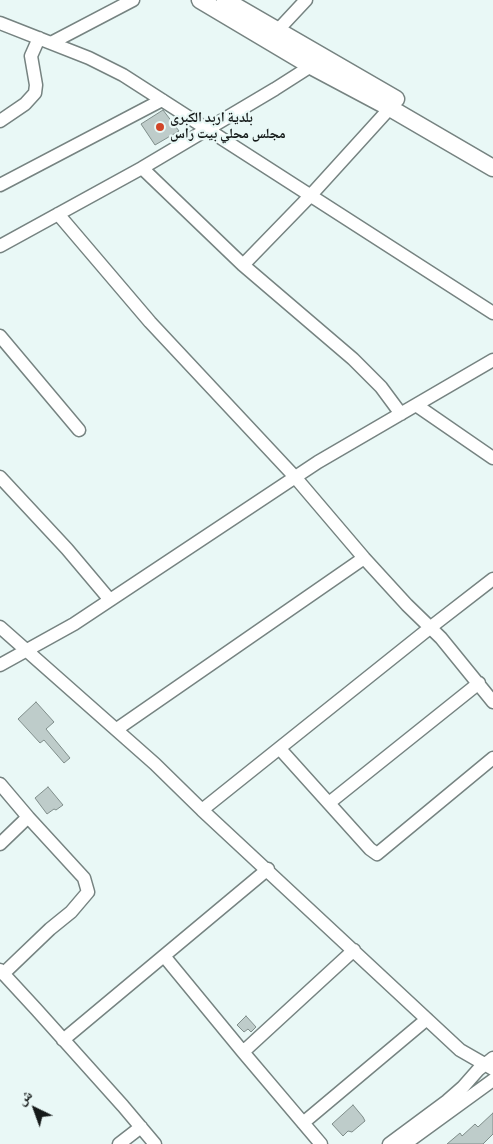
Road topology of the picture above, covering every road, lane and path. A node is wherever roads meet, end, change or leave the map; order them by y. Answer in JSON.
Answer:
{"nodes":[{"id":1,"x":133,"y":0,"type":"edge"},
{"id":2,"x":200,"y":0,"type":"edge"},
{"id":3,"x":225,"y":0,"type":"edge"},
{"id":4,"x":306,"y":0,"type":"edge"},
{"id":5,"x":1,"y":24,"type":"edge"},
{"id":6,"x":277,"y":30,"type":"junction"},
{"id":7,"x":39,"y":38,"type":"junction"},
{"id":8,"x":51,"y":43,"type":"junction"},
{"id":9,"x":311,"y":66,"type":"junction"},
{"id":10,"x":162,"y":100,"type":"junction"},
{"id":11,"x":390,"y":108,"type":"junction"},
{"id":12,"x":0,"y":121,"type":"edge"},
{"id":13,"x":208,"y":129,"type":"junction"},
{"id":14,"x":493,"y":155,"type":"edge"},
{"id":15,"x":142,"y":168,"type":"junction"},
{"id":16,"x":493,"y":168,"type":"edge"},
{"id":17,"x":0,"y":185,"type":"edge"},
{"id":18,"x":311,"y":195,"type":"junction"},
{"id":19,"x":58,"y":214,"type":"junction"},
{"id":20,"x":0,"y":246,"type":"edge"},
{"id":21,"x":243,"y":265,"type":"junction"},
{"id":22,"x":493,"y":314,"type":"edge"},
{"id":23,"x":2,"y":342,"type":"edge"},
{"id":24,"x":493,"y":360,"type":"edge"},
{"id":25,"x":416,"y":406,"type":"junction"},
{"id":26,"x":402,"y":414,"type":"junction"},
{"id":27,"x":79,"y":430,"type":"dead end"},
{"id":28,"x":493,"y":458,"type":"edge"},
{"id":29,"x":0,"y":477,"type":"edge"},
{"id":30,"x":295,"y":477,"type":"junction"},
{"id":31,"x":364,"y":558,"type":"junction"},
{"id":32,"x":493,"y":579,"type":"edge"},
{"id":33,"x":110,"y":600,"type":"junction"},
{"id":34,"x":0,"y":627,"type":"edge"},
{"id":35,"x":431,"y":627,"type":"junction"},
{"id":36,"x":27,"y":650,"type":"junction"},
{"id":37,"x":0,"y":665,"type":"edge"},
{"id":38,"x":478,"y":683,"type":"junction"},
{"id":39,"x":493,"y":702,"type":"edge"},
{"id":40,"x":117,"y":729,"type":"junction"},
{"id":41,"x":280,"y":749,"type":"junction"},
{"id":42,"x":493,"y":758,"type":"edge"},
{"id":43,"x":0,"y":784,"type":"edge"},
{"id":44,"x":329,"y":803,"type":"junction"},
{"id":45,"x":202,"y":810,"type":"junction"},
{"id":46,"x":28,"y":817,"type":"junction"},
{"id":47,"x":0,"y":844,"type":"edge"},
{"id":48,"x":268,"y":869,"type":"junction"},
{"id":49,"x":354,"y":950,"type":"junction"},
{"id":50,"x":164,"y":956,"type":"junction"},
{"id":51,"x":2,"y":972,"type":"edge"},
{"id":52,"x":427,"y":1019,"type":"junction"},
{"id":53,"x":63,"y":1040,"type":"junction"},
{"id":54,"x":460,"y":1050,"type":"junction"},
{"id":55,"x":243,"y":1052,"type":"junction"},
{"id":56,"x":490,"y":1064,"type":"edge"},
{"id":57,"x":474,"y":1074,"type":"junction"},
{"id":58,"x":490,"y":1082,"type":"edge"},
{"id":59,"x":303,"y":1123,"type":"junction"},
{"id":60,"x":141,"y":1127,"type":"junction"},
{"id":61,"x":119,"y":1144,"type":"edge"},
{"id":62,"x":154,"y":1144,"type":"edge"},
{"id":63,"x":321,"y":1144,"type":"edge"},
{"id":64,"x":389,"y":1144,"type":"edge"},
{"id":65,"x":406,"y":1144,"type":"edge"}],
"edges":[{"from":1,"to":8,"type":"street"},
{"from":2,"to":9,"type":"main road"},
{"from":3,"to":6,"type":"main road"},
{"from":4,"to":6,"type":"street"},
{"from":5,"to":7,"type":"street"},
{"from":6,"to":14,"type":"main road"},
{"from":7,"to":8,"type":"street"},
{"from":7,"to":12,"type":"street"},
{"from":8,"to":10,"type":"street"},
{"from":9,"to":11,"type":"main road"},
{"from":9,"to":13,"type":"street"},
{"from":10,"to":13,"type":"street"},
{"from":10,"to":17,"type":"street"},
{"from":11,"to":16,"type":"main road"},
{"from":11,"to":18,"type":"street"},
{"from":13,"to":15,"type":"street"},
{"from":13,"to":18,"type":"street"},
{"from":15,"to":19,"type":"street"},
{"from":15,"to":21,"type":"street"},
{"from":18,"to":21,"type":"street"},
{"from":18,"to":22,"type":"street"},
{"from":19,"to":20,"type":"street"},
{"from":19,"to":30,"type":"street"},
{"from":21,"to":26,"type":"street"},
{"from":23,"to":27,"type":"street"},
{"from":24,"to":25,"type":"street"},
{"from":25,"to":26,"type":"street"},
{"from":25,"to":28,"type":"street"},
{"from":26,"to":30,"type":"street"},
{"from":29,"to":33,"type":"street"},
{"from":30,"to":31,"type":"street"},
{"from":30,"to":33,"type":"street"},
{"from":31,"to":35,"type":"street"},
{"from":31,"to":40,"type":"street"},
{"from":32,"to":35,"type":"street"},
{"from":33,"to":36,"type":"street"},
{"from":34,"to":36,"type":"street"},
{"from":35,"to":38,"type":"street"},
{"from":35,"to":41,"type":"street"},
{"from":36,"to":37,"type":"street"},
{"from":36,"to":40,"type":"street"},
{"from":38,"to":39,"type":"street"},
{"from":38,"to":44,"type":"street"},
{"from":40,"to":45,"type":"street"},
{"from":41,"to":44,"type":"street"},
{"from":41,"to":45,"type":"street"},
{"from":42,"to":44,"type":"street"},
{"from":43,"to":46,"type":"street"},
{"from":45,"to":48,"type":"street"},
{"from":46,"to":47,"type":"street"},
{"from":46,"to":51,"type":"street"},
{"from":48,"to":49,"type":"street"},
{"from":48,"to":50,"type":"street"},
{"from":49,"to":52,"type":"street"},
{"from":49,"to":55,"type":"street"},
{"from":50,"to":53,"type":"street"},
{"from":50,"to":55,"type":"street"},
{"from":51,"to":53,"type":"street"},
{"from":52,"to":54,"type":"street"},
{"from":52,"to":59,"type":"street"},
{"from":53,"to":60,"type":"street"},
{"from":54,"to":56,"type":"street"},
{"from":54,"to":57,"type":"street"},
{"from":55,"to":59,"type":"street"},
{"from":56,"to":57,"type":"street"},
{"from":57,"to":58,"type":"street"},
{"from":57,"to":64,"type":"street"},
{"from":58,"to":65,"type":"street"},
{"from":59,"to":63,"type":"street"},
{"from":60,"to":61,"type":"street"},
{"from":60,"to":62,"type":"street"}]}
